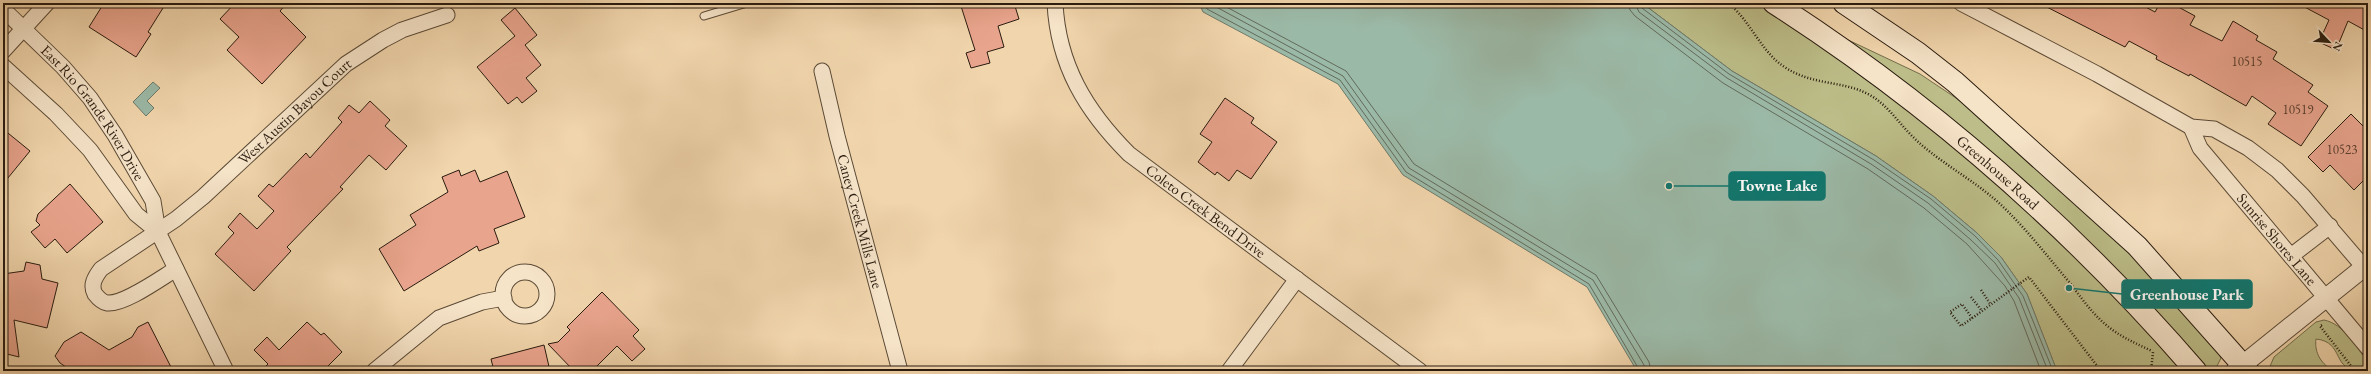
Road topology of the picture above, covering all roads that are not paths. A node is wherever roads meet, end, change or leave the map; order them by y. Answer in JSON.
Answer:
{"nodes":[{"id":1,"x":48,"y":3,"type":"edge"},
{"id":2,"x":747,"y":3,"type":"edge"},
{"id":3,"x":1055,"y":3,"type":"edge"},
{"id":4,"x":1774,"y":3,"type":"edge"},
{"id":5,"x":1844,"y":3,"type":"edge"},
{"id":6,"x":1961,"y":3,"type":"edge"},
{"id":7,"x":3,"y":9,"type":"edge"},
{"id":8,"x":447,"y":15,"type":"dead end"},
{"id":9,"x":704,"y":16,"type":"dead end"},
{"id":10,"x":24,"y":28,"type":"junction"},
{"id":11,"x":3,"y":51,"type":"edge"},
{"id":12,"x":3,"y":66,"type":"edge"},
{"id":13,"x":822,"y":71,"type":"dead end"},
{"id":14,"x":2191,"y":127,"type":"junction"},
{"id":15,"x":2330,"y":226,"type":"junction"},
{"id":16,"x":158,"y":232,"type":"junction"},
{"id":17,"x":2291,"y":256,"type":"junction"},
{"id":18,"x":2367,"y":268,"type":"edge"},
{"id":19,"x":176,"y":269,"type":"junction"},
{"id":20,"x":1297,"y":279,"type":"junction"},
{"id":21,"x":504,"y":298,"type":"dead end"},
{"id":22,"x":2332,"y":304,"type":"junction"},
{"id":23,"x":2366,"y":343,"type":"edge"},
{"id":24,"x":2242,"y":369,"type":"edge"},
{"id":25,"x":226,"y":371,"type":"edge"},
{"id":26,"x":374,"y":371,"type":"edge"},
{"id":27,"x":900,"y":371,"type":"edge"},
{"id":28,"x":1229,"y":371,"type":"edge"},
{"id":29,"x":1420,"y":371,"type":"edge"},
{"id":30,"x":2196,"y":371,"type":"edge"}],
"edges":[{"from":1,"to":10,"type":"street"},
{"from":2,"to":9,"type":"lane"},
{"from":3,"to":20,"type":"street","name":"Coleto Creek Bend Drive"},
{"from":4,"to":30,"type":"main road","name":"Greenhouse Road"},
{"from":5,"to":24,"type":"main road"},
{"from":6,"to":14,"type":"street"},
{"from":7,"to":10,"type":"street","name":"East Rio Grande River Drive"},
{"from":8,"to":16,"type":"street","name":"West Austin Bayou Court"},
{"from":10,"to":11,"type":"street"},
{"from":10,"to":16,"type":"street","name":"East Rio Grande River Drive"},
{"from":12,"to":16,"type":"street","name":"East Rio Grande River Drive"},
{"from":13,"to":27,"type":"street","name":"Caney Creek Mills Lane"},
{"from":14,"to":15,"type":"street"},
{"from":14,"to":17,"type":"street","name":"Sunrise Shores Lane"},
{"from":15,"to":17,"type":"street"},
{"from":15,"to":18,"type":"street"},
{"from":16,"to":19,"type":"street","name":"East Rio Grande River Drive"},
{"from":16,"to":19,"type":"street","name":"West Austin Bayou Court"},
{"from":17,"to":22,"type":"street","name":"Sunrise Shores Lane"},
{"from":18,"to":22,"type":"street"},
{"from":19,"to":25,"type":"street","name":"East Rio Grande River Drive"},
{"from":20,"to":28,"type":"street"},
{"from":20,"to":29,"type":"street","name":"Coleto Creek Bend Drive"},
{"from":21,"to":26,"type":"street"},
{"from":22,"to":23,"type":"street","name":"Sunrise Shores Lane"},
{"from":22,"to":24,"type":"street"}]}
